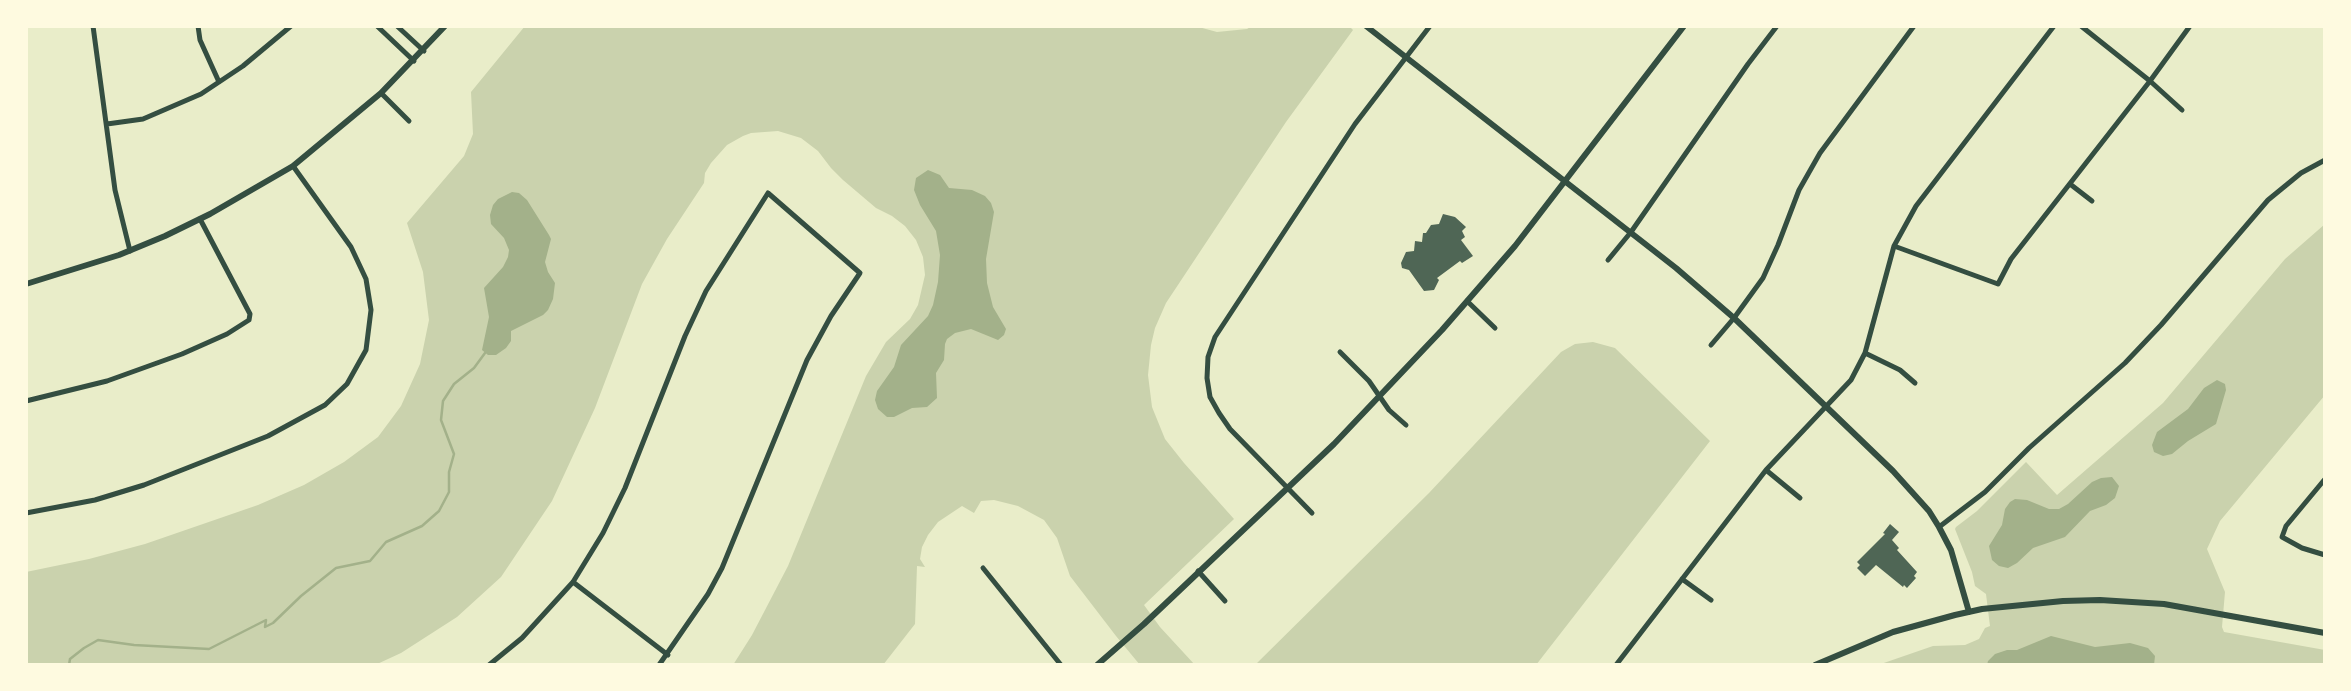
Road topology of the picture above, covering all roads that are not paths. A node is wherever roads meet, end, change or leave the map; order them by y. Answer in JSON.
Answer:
{"nodes":[{"id":1,"x":93,"y":26,"type":"edge"},
{"id":2,"x":198,"y":26,"type":"edge"},
{"id":3,"x":291,"y":26,"type":"edge"},
{"id":4,"x":377,"y":26,"type":"edge"},
{"id":5,"x":397,"y":26,"type":"edge"},
{"id":6,"x":445,"y":26,"type":"edge"},
{"id":7,"x":1366,"y":26,"type":"edge"},
{"id":8,"x":1430,"y":26,"type":"edge"},
{"id":9,"x":1684,"y":26,"type":"edge"},
{"id":10,"x":1777,"y":26,"type":"edge"},
{"id":11,"x":1914,"y":26,"type":"edge"},
{"id":12,"x":2054,"y":26,"type":"edge"},
{"id":13,"x":2081,"y":26,"type":"edge"},
{"id":14,"x":2190,"y":26,"type":"edge"},
{"id":15,"x":424,"y":51,"type":"junction"},
{"id":16,"x":1406,"y":58,"type":"junction"},
{"id":17,"x":414,"y":61,"type":"junction"},
{"id":18,"x":2150,"y":81,"type":"junction"},
{"id":19,"x":219,"y":82,"type":"junction"},
{"id":20,"x":382,"y":93,"type":"junction"},
{"id":21,"x":2182,"y":110,"type":"dead end"},
{"id":22,"x":409,"y":121,"type":"dead end"},
{"id":23,"x":107,"y":124,"type":"junction"},
{"id":24,"x":2325,"y":160,"type":"edge"},
{"id":25,"x":293,"y":166,"type":"junction"},
{"id":26,"x":1565,"y":182,"type":"junction"},
{"id":27,"x":2070,"y":184,"type":"junction"},
{"id":28,"x":2092,"y":201,"type":"dead end"},
{"id":29,"x":200,"y":219,"type":"junction"},
{"id":30,"x":1631,"y":232,"type":"junction"},
{"id":31,"x":1894,"y":246,"type":"junction"},
{"id":32,"x":130,"y":251,"type":"junction"},
{"id":33,"x":1608,"y":260,"type":"dead end"},
{"id":34,"x":26,"y":284,"type":"edge"},
{"id":35,"x":1467,"y":301,"type":"junction"},
{"id":36,"x":1734,"y":318,"type":"junction"},
{"id":37,"x":1495,"y":328,"type":"dead end"},
{"id":38,"x":1710,"y":345,"type":"dead end"},
{"id":39,"x":1340,"y":352,"type":"dead end"},
{"id":40,"x":1865,"y":353,"type":"junction"},
{"id":41,"x":1915,"y":383,"type":"dead end"},
{"id":42,"x":1380,"y":397,"type":"junction"},
{"id":43,"x":26,"y":401,"type":"edge"},
{"id":44,"x":1825,"y":407,"type":"junction"},
{"id":45,"x":1406,"y":425,"type":"dead end"},
{"id":46,"x":1766,"y":470,"type":"junction"},
{"id":47,"x":2325,"y":479,"type":"edge"},
{"id":48,"x":1288,"y":487,"type":"junction"},
{"id":49,"x":1800,"y":498,"type":"dead end"},
{"id":50,"x":26,"y":513,"type":"edge"},
{"id":51,"x":1312,"y":513,"type":"dead end"},
{"id":52,"x":1939,"y":527,"type":"junction"},
{"id":53,"x":2325,"y":555,"type":"edge"},
{"id":54,"x":982,"y":568,"type":"dead end"},
{"id":55,"x":1198,"y":571,"type":"junction"},
{"id":56,"x":1682,"y":579,"type":"junction"},
{"id":57,"x":573,"y":582,"type":"junction"},
{"id":58,"x":1711,"y":600,"type":"dead end"},
{"id":59,"x":1225,"y":601,"type":"dead end"},
{"id":60,"x":1969,"y":612,"type":"junction"},
{"id":61,"x":2325,"y":633,"type":"edge"},
{"id":62,"x":668,"y":655,"type":"junction"},
{"id":63,"x":489,"y":665,"type":"edge"},
{"id":64,"x":659,"y":665,"type":"edge"},
{"id":65,"x":1061,"y":665,"type":"edge"},
{"id":66,"x":1097,"y":665,"type":"edge"},
{"id":67,"x":1616,"y":665,"type":"edge"},
{"id":68,"x":1815,"y":665,"type":"edge"}],
"edges":[{"from":1,"to":23,"type":"street"},
{"from":2,"to":19,"type":"street"},
{"from":3,"to":19,"type":"street"},
{"from":4,"to":17,"type":"street"},
{"from":5,"to":15,"type":"street"},
{"from":6,"to":15,"type":"street"},
{"from":7,"to":16,"type":"street"},
{"from":8,"to":16,"type":"street"},
{"from":9,"to":26,"type":"street"},
{"from":10,"to":30,"type":"street"},
{"from":11,"to":36,"type":"street"},
{"from":12,"to":31,"type":"street"},
{"from":13,"to":18,"type":"street"},
{"from":14,"to":18,"type":"street"},
{"from":15,"to":17,"type":"street"},
{"from":16,"to":26,"type":"street"},
{"from":16,"to":48,"type":"street"},
{"from":17,"to":20,"type":"street"},
{"from":18,"to":21,"type":"street"},
{"from":18,"to":27,"type":"street"},
{"from":19,"to":23,"type":"street"},
{"from":20,"to":22,"type":"street"},
{"from":20,"to":25,"type":"street"},
{"from":23,"to":32,"type":"street"},
{"from":24,"to":52,"type":"street"},
{"from":25,"to":29,"type":"street"},
{"from":25,"to":50,"type":"street"},
{"from":26,"to":30,"type":"street"},
{"from":26,"to":35,"type":"street"},
{"from":27,"to":28,"type":"street"},
{"from":27,"to":31,"type":"street"},
{"from":29,"to":32,"type":"street"},
{"from":29,"to":43,"type":"street"},
{"from":30,"to":33,"type":"street"},
{"from":30,"to":36,"type":"street"},
{"from":31,"to":40,"type":"street"},
{"from":32,"to":34,"type":"street"},
{"from":35,"to":37,"type":"street"},
{"from":35,"to":42,"type":"street"},
{"from":36,"to":38,"type":"street"},
{"from":36,"to":44,"type":"street"},
{"from":39,"to":42,"type":"street"},
{"from":40,"to":41,"type":"street"},
{"from":40,"to":44,"type":"street"},
{"from":42,"to":45,"type":"street"},
{"from":42,"to":48,"type":"street"},
{"from":44,"to":46,"type":"street"},
{"from":44,"to":52,"type":"street"},
{"from":46,"to":49,"type":"street"},
{"from":46,"to":56,"type":"street"},
{"from":47,"to":53,"type":"street"},
{"from":48,"to":51,"type":"street"},
{"from":48,"to":55,"type":"street"},
{"from":52,"to":60,"type":"street"},
{"from":54,"to":65,"type":"street"},
{"from":55,"to":59,"type":"street"},
{"from":55,"to":66,"type":"street"},
{"from":56,"to":58,"type":"street"},
{"from":56,"to":67,"type":"street"},
{"from":57,"to":62,"type":"street"},
{"from":57,"to":62,"type":"street"},
{"from":57,"to":63,"type":"street"},
{"from":60,"to":61,"type":"street"},
{"from":60,"to":68,"type":"street"},
{"from":62,"to":64,"type":"street"}]}
